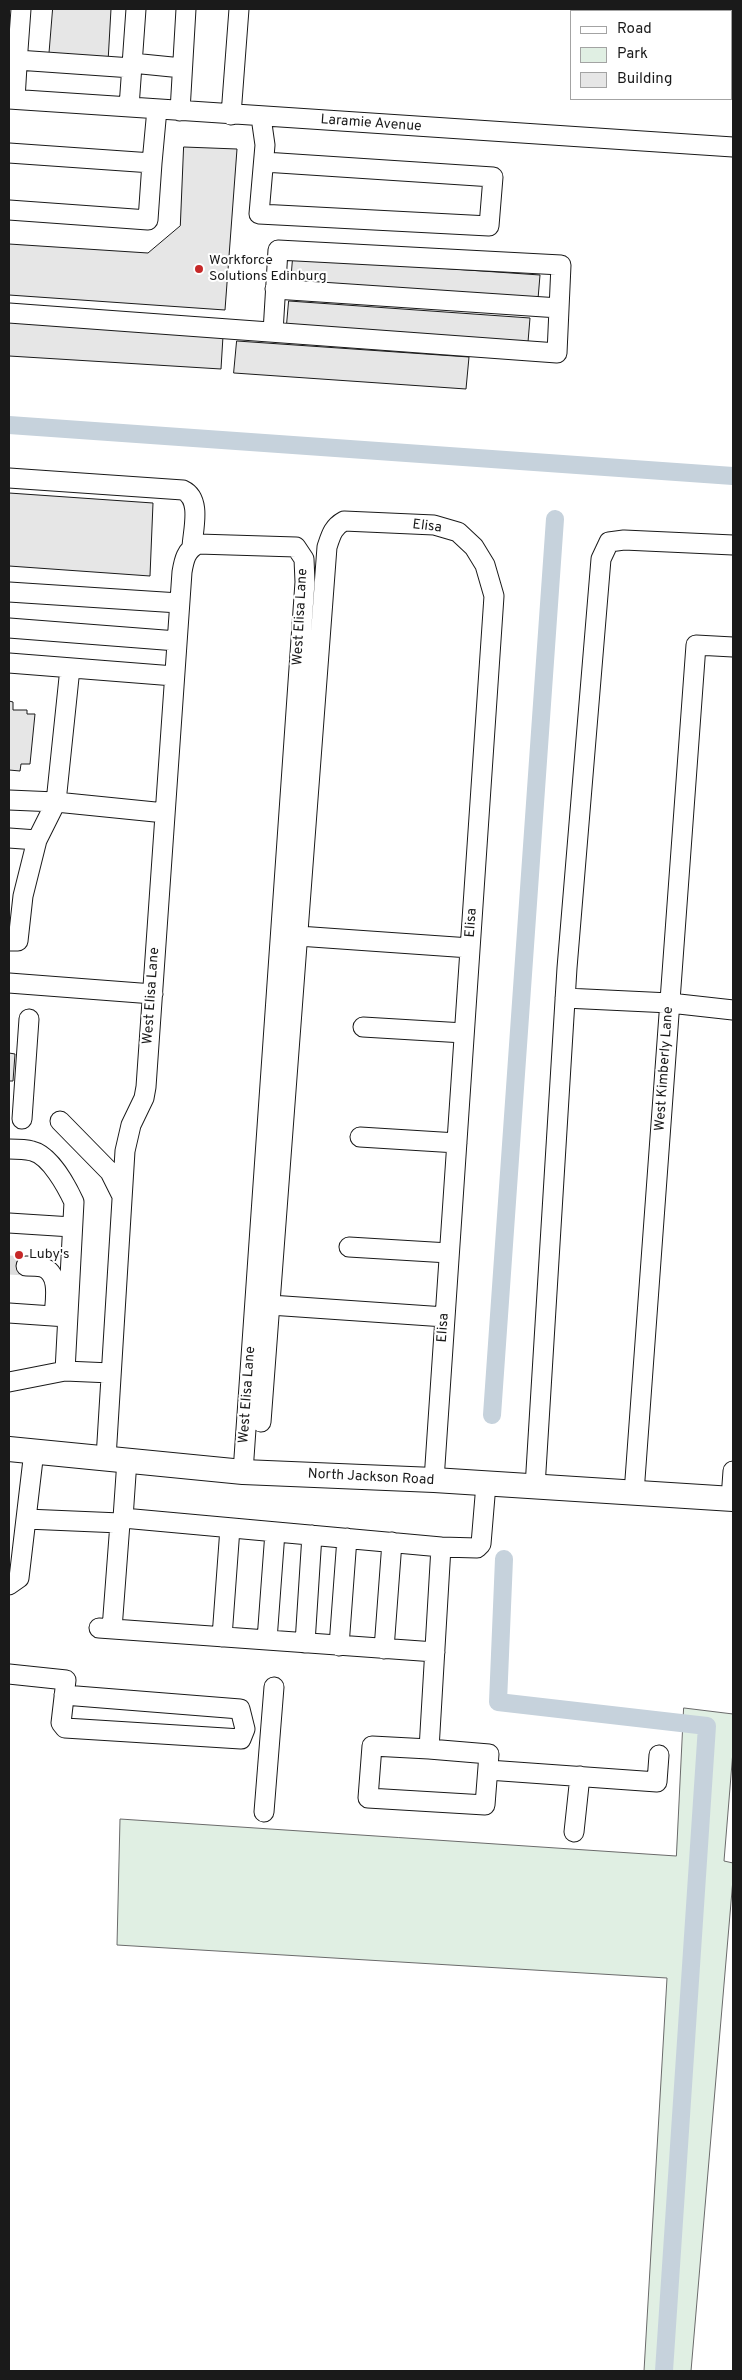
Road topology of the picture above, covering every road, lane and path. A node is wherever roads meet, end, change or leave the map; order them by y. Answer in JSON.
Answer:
{"nodes":[{"id":1,"x":20,"y":9,"type":"edge"},
{"id":2,"x":136,"y":9,"type":"edge"},
{"id":3,"x":186,"y":9,"type":"edge"},
{"id":4,"x":239,"y":9,"type":"edge"},
{"id":5,"x":15,"y":53,"type":"edge"},
{"id":6,"x":132,"y":66,"type":"junction"},
{"id":7,"x":182,"y":68,"type":"junction"},
{"id":8,"x":12,"y":99,"type":"edge"},
{"id":9,"x":129,"y":107,"type":"junction"},
{"id":10,"x":157,"y":109,"type":"junction"},
{"id":11,"x":180,"y":111,"type":"junction"},
{"id":12,"x":231,"y":115,"type":"junction"},
{"id":13,"x":261,"y":117,"type":"junction"},
{"id":14,"x":733,"y":147,"type":"edge"},
{"id":15,"x":9,"y":153,"type":"edge"},
{"id":16,"x":264,"y":162,"type":"junction"},
{"id":17,"x":152,"y":163,"type":"junction"},
{"id":18,"x":9,"y":210,"type":"edge"},
{"id":19,"x":275,"y":289,"type":"junction"},
{"id":20,"x":559,"y":308,"type":"junction"},
{"id":21,"x":9,"y":313,"type":"edge"},
{"id":22,"x":272,"y":332,"type":"junction"},
{"id":23,"x":9,"y":478,"type":"edge"},
{"id":24,"x":733,"y":545,"type":"edge"},
{"id":25,"x":192,"y":547,"type":"junction"},
{"id":26,"x":9,"y":592,"type":"edge"},
{"id":27,"x":179,"y":603,"type":"junction"},
{"id":28,"x":9,"y":628,"type":"edge"},
{"id":29,"x":177,"y":641,"type":"junction"},
{"id":30,"x":733,"y":648,"type":"edge"},
{"id":31,"x":9,"y":663,"type":"edge"},
{"id":32,"x":70,"y":668,"type":"junction"},
{"id":33,"x":174,"y":676,"type":"junction"},
{"id":34,"x":9,"y":800,"type":"edge"},
{"id":35,"x":56,"y":802,"type":"junction"},
{"id":36,"x":165,"y":813,"type":"junction"},
{"id":37,"x":9,"y":838,"type":"edge"},
{"id":38,"x":38,"y":840,"type":"junction"},
{"id":39,"x":9,"y":897,"type":"edge"},
{"id":40,"x":9,"y":919,"type":"edge"},
{"id":41,"x":298,"y":936,"type":"junction"},
{"id":42,"x":9,"y":941,"type":"edge"},
{"id":43,"x":470,"y":948,"type":"junction"},
{"id":44,"x":9,"y":983,"type":"edge"},
{"id":45,"x":153,"y":994,"type":"junction"},
{"id":46,"x":565,"y":998,"type":"junction"},
{"id":47,"x":670,"y":1003,"type":"junction"},
{"id":48,"x":733,"y":1010,"type":"edge"},
{"id":49,"x":28,"y":1019,"type":"dead end"},
{"id":50,"x":363,"y":1027,"type":"dead end"},
{"id":51,"x":464,"y":1033,"type":"junction"},
{"id":52,"x":22,"y":1119,"type":"dead end"},
{"id":53,"x":60,"y":1121,"type":"dead end"},
{"id":54,"x":360,"y":1137,"type":"dead end"},
{"id":55,"x":457,"y":1143,"type":"junction"},
{"id":56,"x":9,"y":1149,"type":"edge"},
{"id":57,"x":9,"y":1159,"type":"edge"},
{"id":58,"x":48,"y":1161,"type":"junction"},
{"id":59,"x":122,"y":1197,"type":"junction"},
{"id":60,"x":9,"y":1223,"type":"edge"},
{"id":61,"x":72,"y":1227,"type":"junction"},
{"id":62,"x":350,"y":1247,"type":"dead end"},
{"id":63,"x":449,"y":1253,"type":"junction"},
{"id":64,"x":26,"y":1266,"type":"tunnel mouth"},
{"id":65,"x":270,"y":1305,"type":"junction"},
{"id":66,"x":9,"y":1312,"type":"edge"},
{"id":67,"x":61,"y":1316,"type":"junction"},
{"id":68,"x":445,"y":1317,"type":"junction"},
{"id":69,"x":66,"y":1371,"type":"junction"},
{"id":70,"x":111,"y":1372,"type":"junction"},
{"id":71,"x":9,"y":1382,"type":"edge"},
{"id":72,"x":261,"y":1422,"type":"dead end"},
{"id":73,"x":9,"y":1449,"type":"edge"},
{"id":74,"x":34,"y":1451,"type":"junction"},
{"id":75,"x":116,"y":1459,"type":"junction"},
{"id":76,"x":733,"y":1471,"type":"edge"},
{"id":77,"x":243,"y":1472,"type":"junction"},
{"id":78,"x":434,"y":1480,"type":"junction"},
{"id":79,"x":486,"y":1484,"type":"junction"},
{"id":80,"x":535,"y":1487,"type":"junction"},
{"id":81,"x":634,"y":1492,"type":"junction"},
{"id":82,"x":732,"y":1499,"type":"edge"},
{"id":83,"x":26,"y":1519,"type":"junction"},
{"id":84,"x":122,"y":1520,"type":"junction"},
{"id":85,"x":230,"y":1528,"type":"junction"},
{"id":86,"x":275,"y":1532,"type":"junction"},
{"id":87,"x":312,"y":1535,"type":"junction"},
{"id":88,"x":347,"y":1538,"type":"junction"},
{"id":89,"x":392,"y":1542,"type":"junction"},
{"id":90,"x":441,"y":1547,"type":"junction"},
{"id":91,"x":9,"y":1584,"type":"edge"},
{"id":92,"x":222,"y":1637,"type":"junction"},
{"id":93,"x":267,"y":1640,"type":"junction"},
{"id":94,"x":305,"y":1643,"type":"junction"},
{"id":95,"x":339,"y":1646,"type":"junction"},
{"id":96,"x":384,"y":1649,"type":"junction"},
{"id":97,"x":435,"y":1652,"type":"junction"},
{"id":98,"x":9,"y":1674,"type":"edge"},
{"id":99,"x":274,"y":1687,"type":"dead end"},
{"id":100,"x":64,"y":1695,"type":"junction"},
{"id":101,"x":245,"y":1728,"type":"junction"},
{"id":102,"x":270,"y":1730,"type":"junction"},
{"id":103,"x":429,"y":1749,"type":"junction"},
{"id":104,"x":659,"y":1755,"type":"dead end"},
{"id":105,"x":488,"y":1770,"type":"junction"},
{"id":106,"x":580,"y":1776,"type":"junction"},
{"id":107,"x":264,"y":1812,"type":"dead end"},
{"id":108,"x":574,"y":1832,"type":"dead end"}],
"edges":[{"from":1,"to":5,"type":"street"},
{"from":2,"to":6,"type":"street"},
{"from":3,"to":7,"type":"street"},
{"from":4,"to":12,"type":"street"},
{"from":5,"to":6,"type":"street"},
{"from":5,"to":8,"type":"street"},
{"from":6,"to":7,"type":"street"},
{"from":6,"to":9,"type":"street"},
{"from":7,"to":11,"type":"street"},
{"from":8,"to":9,"type":"street","name":"Laramie Avenue"},
{"from":9,"to":10,"type":"street","name":"Laramie Avenue"},
{"from":10,"to":11,"type":"street","name":"Laramie Avenue"},
{"from":10,"to":17,"type":"street"},
{"from":11,"to":12,"type":"street","name":"Laramie Avenue"},
{"from":12,"to":13,"type":"street","name":"Laramie Avenue"},
{"from":13,"to":14,"type":"street","name":"Laramie Avenue"},
{"from":13,"to":16,"type":"street"},
{"from":15,"to":17,"type":"street"},
{"from":16,"to":16,"type":"street"},
{"from":17,"to":18,"type":"street"},
{"from":19,"to":20,"type":"street"},
{"from":19,"to":20,"type":"street"},
{"from":19,"to":22,"type":"street"},
{"from":20,"to":22,"type":"street"},
{"from":21,"to":22,"type":"street"},
{"from":23,"to":25,"type":"street"},
{"from":24,"to":46,"type":"street"},
{"from":25,"to":27,"type":"street","name":"West Elisa Lane"},
{"from":25,"to":77,"type":"street","name":"West Elisa Lane"},
{"from":26,"to":27,"type":"street"},
{"from":27,"to":29,"type":"street","name":"West Elisa Lane"},
{"from":28,"to":29,"type":"street"},
{"from":29,"to":33,"type":"street","name":"West Elisa Lane"},
{"from":30,"to":47,"type":"street","name":"West Kimberly Lane"},
{"from":31,"to":32,"type":"street"},
{"from":32,"to":33,"type":"street"},
{"from":32,"to":35,"type":"street"},
{"from":33,"to":36,"type":"street","name":"West Elisa Lane"},
{"from":34,"to":35,"type":"street"},
{"from":35,"to":36,"type":"street"},
{"from":35,"to":38,"type":"street"},
{"from":36,"to":45,"type":"street","name":"West Elisa Lane"},
{"from":37,"to":38,"type":"street"},
{"from":38,"to":42,"type":"street"},
{"from":39,"to":40,"type":"street"},
{"from":41,"to":43,"type":"street"},
{"from":41,"to":43,"type":"street","name":"Elisa"},
{"from":41,"to":65,"type":"street","name":"Elisa"},
{"from":43,"to":51,"type":"street","name":"Elisa"},
{"from":44,"to":45,"type":"street"},
{"from":45,"to":59,"type":"street","name":"West Elisa Lane"},
{"from":46,"to":47,"type":"street"},
{"from":46,"to":80,"type":"street"},
{"from":47,"to":48,"type":"street"},
{"from":47,"to":81,"type":"street","name":"West Kimberly Lane"},
{"from":49,"to":52,"type":"street"},
{"from":50,"to":51,"type":"street"},
{"from":51,"to":55,"type":"street","name":"Elisa"},
{"from":53,"to":59,"type":"street"},
{"from":54,"to":55,"type":"street"},
{"from":55,"to":63,"type":"street","name":"Elisa"},
{"from":56,"to":58,"type":"street"},
{"from":57,"to":58,"type":"street"},
{"from":58,"to":61,"type":"street"},
{"from":59,"to":70,"type":"street","name":"West Elisa Lane"},
{"from":60,"to":61,"type":"street"},
{"from":61,"to":67,"type":"street"},
{"from":62,"to":63,"type":"street"},
{"from":63,"to":68,"type":"street","name":"Elisa"},
{"from":64,"to":67,"type":"street"},
{"from":65,"to":68,"type":"street"},
{"from":65,"to":72,"type":"street","name":"Elisa"},
{"from":66,"to":67,"type":"street"},
{"from":67,"to":69,"type":"street"},
{"from":68,"to":78,"type":"street","name":"Elisa"},
{"from":69,"to":70,"type":"street"},
{"from":69,"to":71,"type":"street"},
{"from":70,"to":75,"type":"street","name":"West Elisa Lane"},
{"from":73,"to":74,"type":"main road","name":"North Jackson Road"},
{"from":74,"to":75,"type":"main road","name":"North Jackson Road"},
{"from":74,"to":83,"type":"street"},
{"from":75,"to":77,"type":"main road","name":"North Jackson Road"},
{"from":75,"to":84,"type":"street","name":"West Elisa Lane"},
{"from":76,"to":82,"type":"street"},
{"from":77,"to":78,"type":"main road","name":"North Jackson Road"},
{"from":78,"to":79,"type":"main road","name":"North Jackson Road"},
{"from":79,"to":80,"type":"main road","name":"North Jackson Road"},
{"from":79,"to":90,"type":"street"},
{"from":80,"to":81,"type":"main road","name":"North Jackson Road"},
{"from":81,"to":82,"type":"main road","name":"North Jackson Road"},
{"from":83,"to":84,"type":"street"},
{"from":83,"to":91,"type":"street"},
{"from":84,"to":85,"type":"street"},
{"from":84,"to":92,"type":"street","name":"West Elisa Lane"},
{"from":85,"to":86,"type":"street"},
{"from":85,"to":92,"type":"street"},
{"from":86,"to":87,"type":"street"},
{"from":86,"to":93,"type":"street"},
{"from":87,"to":88,"type":"street"},
{"from":87,"to":94,"type":"street"},
{"from":88,"to":89,"type":"street"},
{"from":88,"to":95,"type":"street"},
{"from":89,"to":90,"type":"street"},
{"from":89,"to":96,"type":"street"},
{"from":90,"to":97,"type":"street"},
{"from":92,"to":93,"type":"street"},
{"from":93,"to":94,"type":"street"},
{"from":94,"to":95,"type":"street"},
{"from":95,"to":96,"type":"street"},
{"from":96,"to":97,"type":"street"},
{"from":97,"to":103,"type":"street"},
{"from":98,"to":100,"type":"street"},
{"from":99,"to":102,"type":"street"},
{"from":100,"to":101,"type":"street"},
{"from":100,"to":101,"type":"street"},
{"from":101,"to":102,"type":"street"},
{"from":102,"to":107,"type":"street"},
{"from":103,"to":105,"type":"street"},
{"from":103,"to":105,"type":"street"},
{"from":104,"to":106,"type":"street"},
{"from":105,"to":106,"type":"street"},
{"from":106,"to":108,"type":"street"}]}
